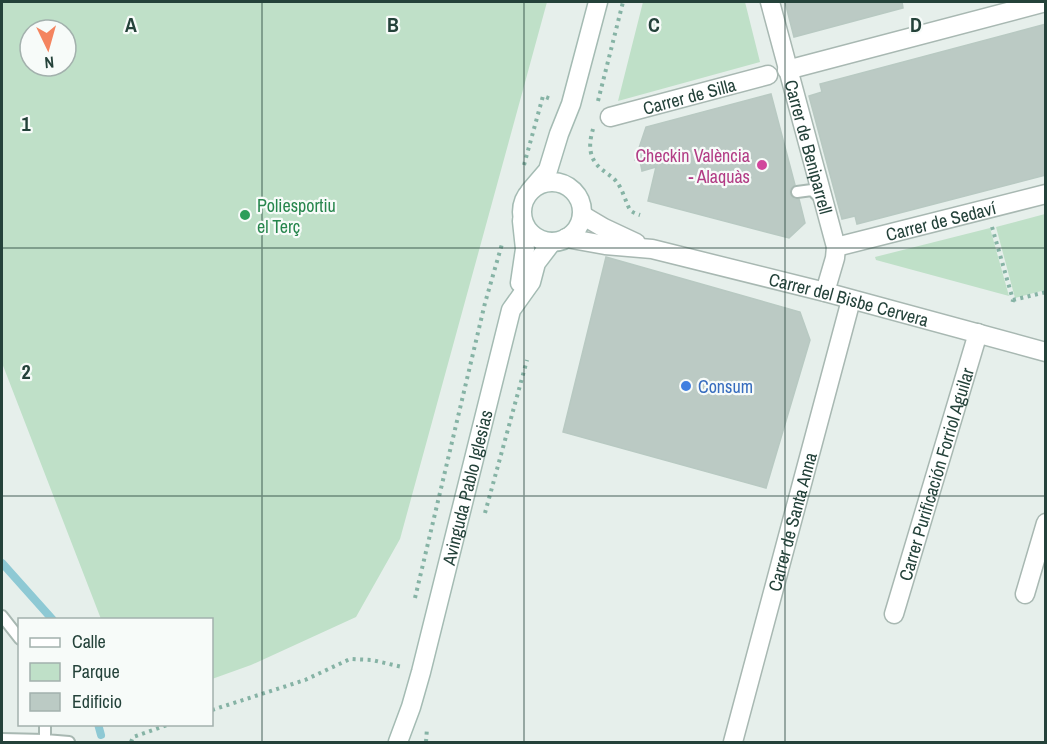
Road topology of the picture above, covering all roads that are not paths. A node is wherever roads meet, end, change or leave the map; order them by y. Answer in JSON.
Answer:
{"nodes":[{"id":1,"x":598,"y":2,"type":"edge"},
{"id":2,"x":770,"y":2,"type":"edge"},
{"id":3,"x":1046,"y":2,"type":"edge"},
{"id":4,"x":787,"y":70,"type":"junction"},
{"id":5,"x":768,"y":75,"type":"dead end"},
{"id":6,"x":610,"y":117,"type":"dead end"},
{"id":7,"x":559,"y":134,"type":"junction"},
{"id":8,"x":564,"y":184,"type":"junction"},
{"id":9,"x":530,"y":191,"type":"junction"},
{"id":10,"x":797,"y":192,"type":"dead end"},
{"id":11,"x":1046,"y":194,"type":"edge"},
{"id":12,"x":824,"y":205,"type":"junction"},
{"id":13,"x":582,"y":215,"type":"junction"},
{"id":14,"x":522,"y":217,"type":"junction"},
{"id":15,"x":559,"y":240,"type":"junction"},
{"id":16,"x":836,"y":247,"type":"junction"},
{"id":17,"x":652,"y":249,"type":"junction"},
{"id":18,"x":825,"y":292,"type":"junction"},
{"id":19,"x":851,"y":300,"type":"junction"},
{"id":20,"x":510,"y":310,"type":"junction"},
{"id":21,"x":978,"y":333,"type":"junction"},
{"id":22,"x":1046,"y":352,"type":"edge"},
{"id":23,"x":1046,"y":523,"type":"edge"},
{"id":24,"x":1025,"y":594,"type":"dead end"},
{"id":25,"x":894,"y":614,"type":"dead end"},
{"id":26,"x":2,"y":616,"type":"edge"},
{"id":27,"x":18,"y":636,"type":"edge"},
{"id":28,"x":45,"y":726,"type":"edge"},
{"id":29,"x":2,"y":739,"type":"edge"},
{"id":30,"x":45,"y":740,"type":"junction"},
{"id":31,"x":69,"y":742,"type":"edge"},
{"id":32,"x":398,"y":742,"type":"edge"},
{"id":33,"x":733,"y":742,"type":"edge"}],
"edges":[{"from":1,"to":7,"type":"street"},
{"from":2,"to":4,"type":"street","name":"Carrer de Beniparrell"},
{"from":3,"to":4,"type":"street"},
{"from":4,"to":12,"type":"street","name":"Carrer de Beniparrell"},
{"from":5,"to":6,"type":"street","name":"Carrer de Silla"},
{"from":7,"to":8,"type":"street"},
{"from":7,"to":9,"type":"street"},
{"from":8,"to":9,"type":"street"},
{"from":8,"to":13,"type":"street"},
{"from":9,"to":14,"type":"street"},
{"from":10,"to":12,"type":"lane"},
{"from":11,"to":16,"type":"street","name":"Carrer de Sedaví"},
{"from":12,"to":16,"type":"street","name":"Carrer de Beniparrell"},
{"from":13,"to":15,"type":"street"},
{"from":13,"to":17,"type":"street","name":"Carrer del Bisbe Cervera"},
{"from":14,"to":15,"type":"street"},
{"from":14,"to":20,"type":"street"},
{"from":15,"to":17,"type":"street","name":"Carrer del Bisbe Cervera"},
{"from":15,"to":20,"type":"street","name":"Avinguda Pablo Iglesias"},
{"from":16,"to":18,"type":"street","name":"Carrer de Beniparrell"},
{"from":17,"to":18,"type":"street","name":"Carrer del Bisbe Cervera"},
{"from":18,"to":19,"type":"street","name":"Carrer del Bisbe Cervera"},
{"from":19,"to":21,"type":"street","name":"Carrer del Bisbe Cervera"},
{"from":19,"to":33,"type":"street","name":"Carrer de Santa Anna"},
{"from":20,"to":32,"type":"street","name":"Avinguda Pablo Iglesias"},
{"from":21,"to":22,"type":"street","name":"Carrer del Bisbe Cervera"},
{"from":21,"to":25,"type":"street","name":"Carrer Purificación Forriol Aguilar"},
{"from":23,"to":24,"type":"street"},
{"from":26,"to":27,"type":"lane"},
{"from":28,"to":30,"type":"lane"},
{"from":29,"to":30,"type":"lane"},
{"from":30,"to":31,"type":"lane"}]}
